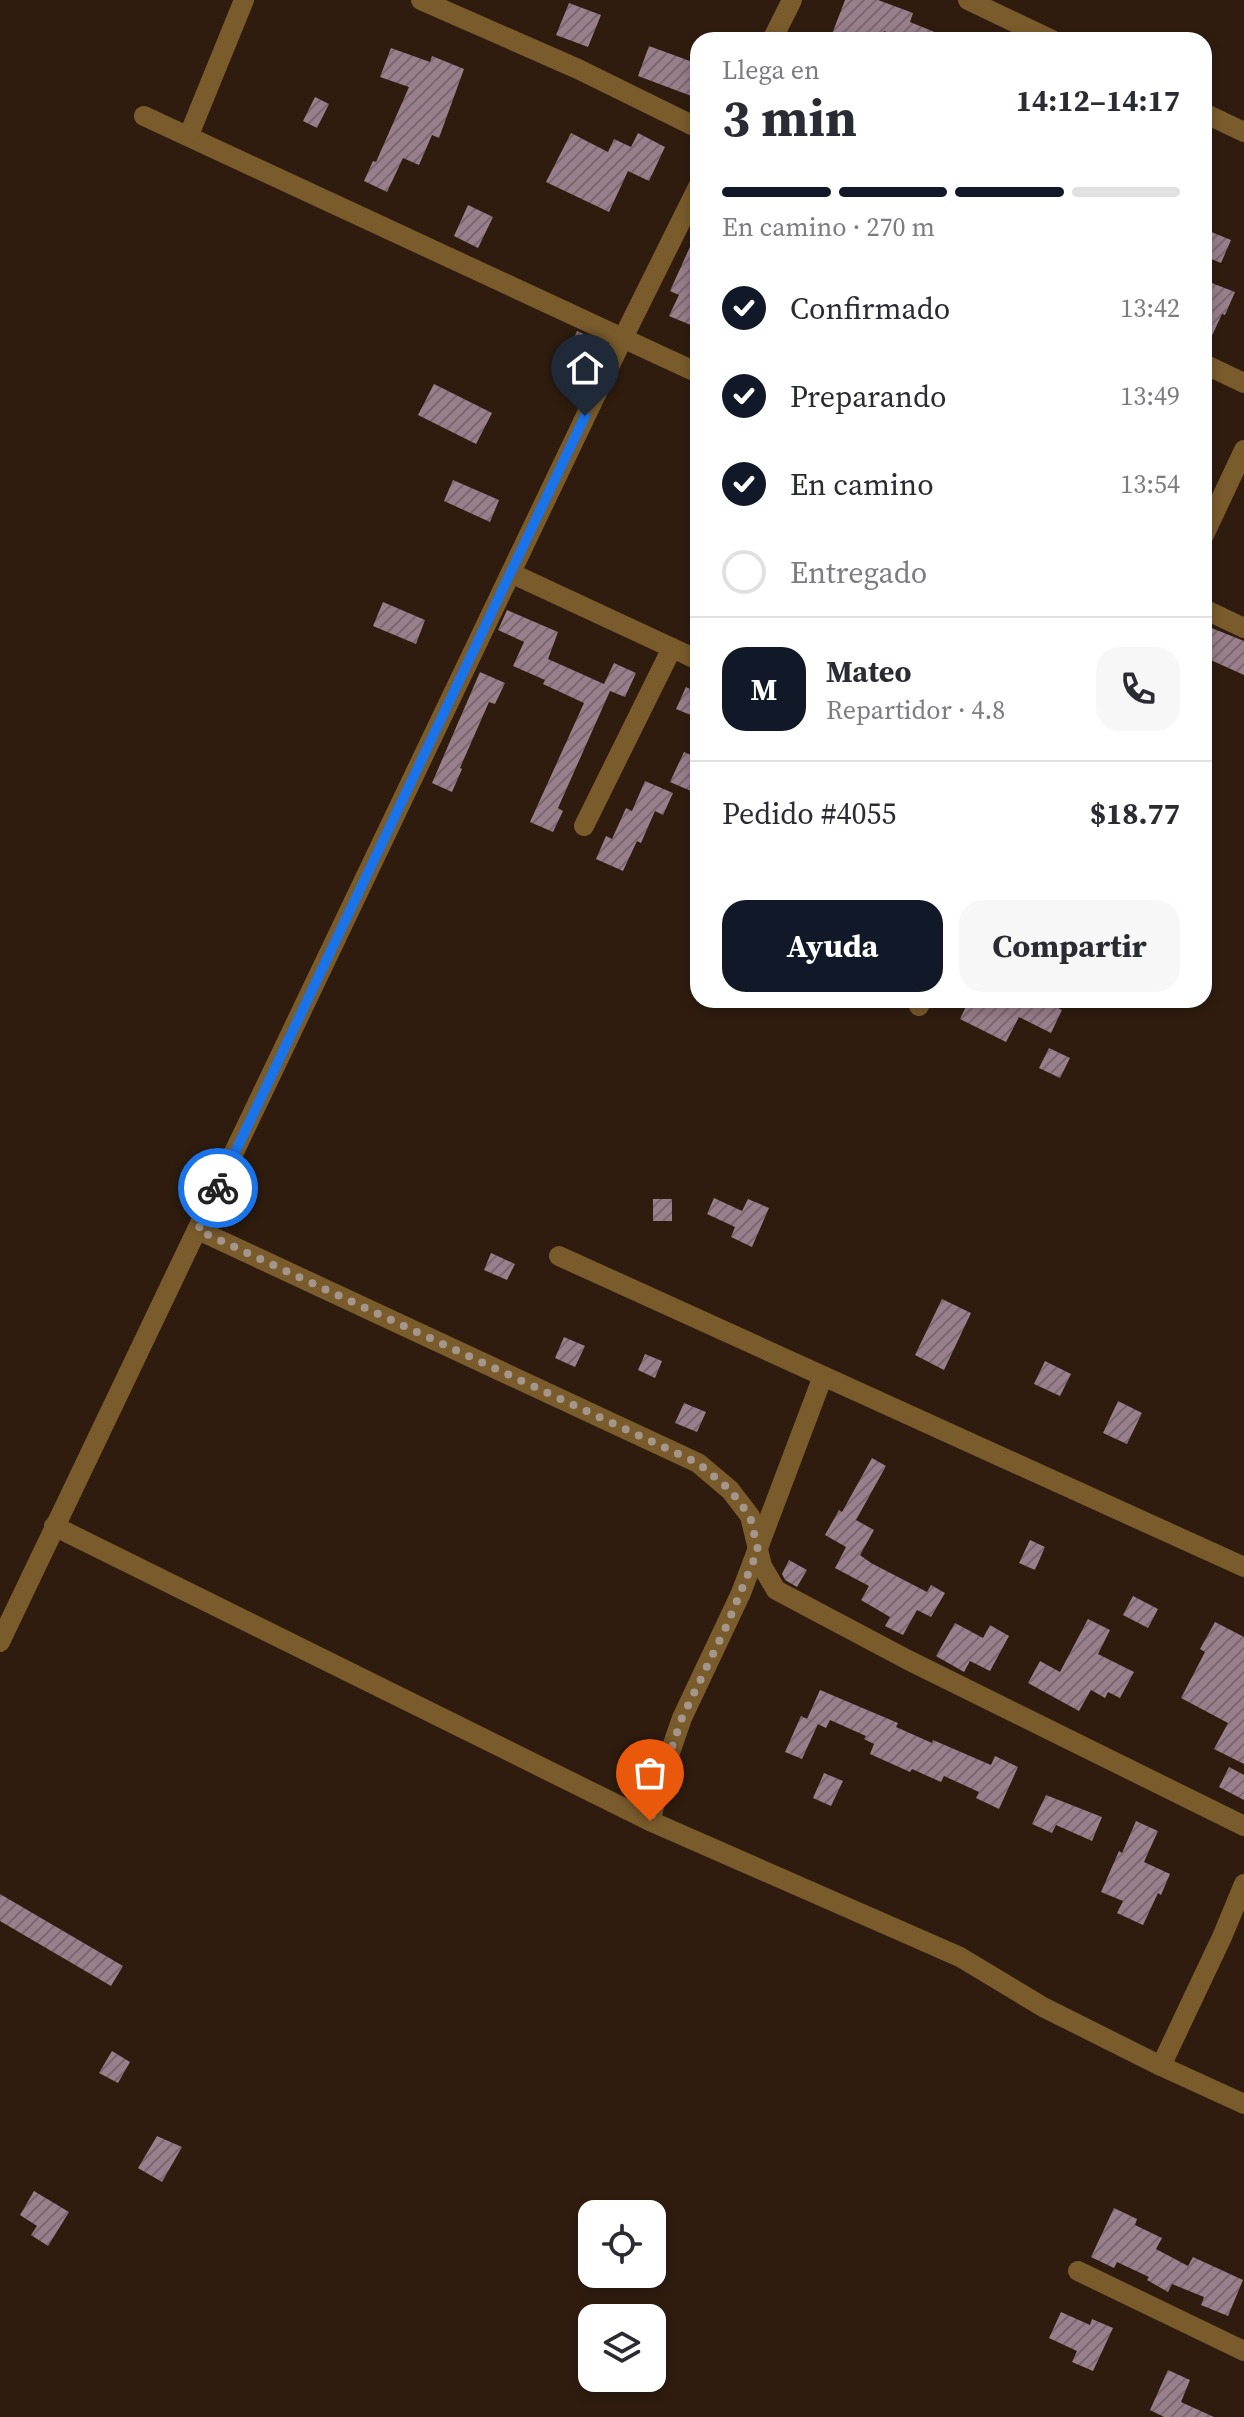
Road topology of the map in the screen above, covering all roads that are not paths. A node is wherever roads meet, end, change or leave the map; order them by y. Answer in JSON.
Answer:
{"nodes":[{"id":1,"x":244,"y":0,"type":"edge"},
{"id":2,"x":421,"y":0,"type":"edge"},
{"id":3,"x":792,"y":0,"type":"edge"},
{"id":4,"x":968,"y":0,"type":"edge"},
{"id":5,"x":776,"y":32,"type":"edge"},
{"id":6,"x":1035,"y":32,"type":"edge"},
{"id":7,"x":144,"y":116,"type":"dead end"},
{"id":8,"x":1212,"y":117,"type":"edge"},
{"id":9,"x":690,"y":124,"type":"edge"},
{"id":10,"x":1244,"y":132,"type":"edge"},
{"id":11,"x":189,"y":135,"type":"junction"},
{"id":12,"x":690,"y":203,"type":"edge"},
{"id":13,"x":623,"y":338,"type":"junction"},
{"id":14,"x":1212,"y":368,"type":"edge"},
{"id":15,"x":690,"y":369,"type":"edge"},
{"id":16,"x":1244,"y":383,"type":"edge"},
{"id":17,"x":1244,"y":450,"type":"edge"},
{"id":18,"x":1212,"y":518,"type":"edge"},
{"id":19,"x":511,"y":573,"type":"junction"},
{"id":20,"x":1212,"y":613,"type":"edge"},
{"id":21,"x":1244,"y":628,"type":"edge"},
{"id":22,"x":672,"y":648,"type":"junction"},
{"id":23,"x":690,"y":656,"type":"edge"},
{"id":24,"x":584,"y":826,"type":"dead end"},
{"id":25,"x":198,"y":1230,"type":"junction"},
{"id":26,"x":559,"y":1256,"type":"dead end"},
{"id":27,"x":823,"y":1376,"type":"junction"},
{"id":28,"x":54,"y":1526,"type":"junction"},
{"id":29,"x":758,"y":1550,"type":"junction"},
{"id":30,"x":1244,"y":1567,"type":"edge"},
{"id":31,"x":0,"y":1642,"type":"edge"},
{"id":32,"x":650,"y":1821,"type":"junction"},
{"id":33,"x":1244,"y":1826,"type":"edge"},
{"id":34,"x":1244,"y":1884,"type":"edge"},
{"id":35,"x":1161,"y":2066,"type":"junction"},
{"id":36,"x":1244,"y":2104,"type":"edge"},
{"id":37,"x":1078,"y":2271,"type":"dead end"},
{"id":38,"x":1244,"y":2351,"type":"edge"}],
"edges":[{"from":1,"to":11,"type":"street"},
{"from":2,"to":9,"type":"street"},
{"from":3,"to":5,"type":"street"},
{"from":4,"to":6,"type":"street"},
{"from":7,"to":11,"type":"street"},
{"from":8,"to":10,"type":"street"},
{"from":11,"to":13,"type":"street"},
{"from":12,"to":13,"type":"street"},
{"from":13,"to":15,"type":"street"},
{"from":13,"to":19,"type":"street"},
{"from":14,"to":16,"type":"street"},
{"from":17,"to":18,"type":"street"},
{"from":19,"to":22,"type":"street"},
{"from":19,"to":25,"type":"street"},
{"from":20,"to":21,"type":"street"},
{"from":22,"to":23,"type":"street"},
{"from":22,"to":24,"type":"street"},
{"from":25,"to":28,"type":"street"},
{"from":25,"to":29,"type":"street"},
{"from":26,"to":27,"type":"street"},
{"from":27,"to":29,"type":"street"},
{"from":27,"to":30,"type":"street"},
{"from":28,"to":31,"type":"street"},
{"from":28,"to":32,"type":"street"},
{"from":29,"to":32,"type":"street"},
{"from":29,"to":33,"type":"street"},
{"from":32,"to":35,"type":"street"},
{"from":34,"to":35,"type":"street"},
{"from":35,"to":36,"type":"street"},
{"from":37,"to":38,"type":"street"}]}
